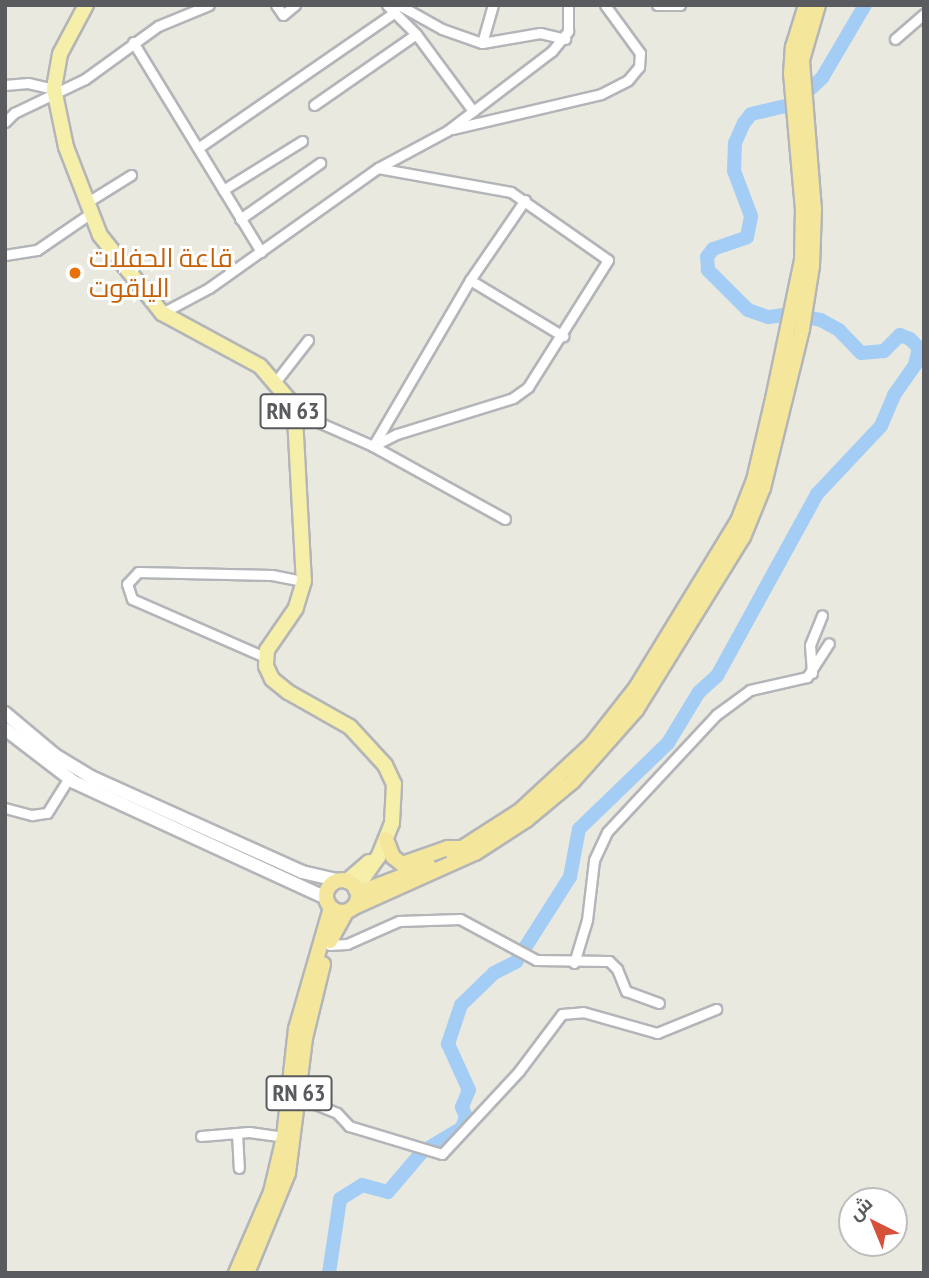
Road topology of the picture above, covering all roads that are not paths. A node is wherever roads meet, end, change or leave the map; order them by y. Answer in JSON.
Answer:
{"nodes":[{"id":1,"x":86,"y":5,"type":"edge"},
{"id":2,"x":209,"y":5,"type":"edge"},
{"id":3,"x":276,"y":5,"type":"edge"},
{"id":4,"x":295,"y":5,"type":"edge"},
{"id":5,"x":387,"y":5,"type":"edge"},
{"id":6,"x":493,"y":5,"type":"edge"},
{"id":7,"x":568,"y":5,"type":"edge"},
{"id":8,"x":605,"y":5,"type":"edge"},
{"id":9,"x":657,"y":5,"type":"edge"},
{"id":10,"x":680,"y":5,"type":"edge"},
{"id":11,"x":806,"y":5,"type":"edge"},
{"id":12,"x":818,"y":5,"type":"edge"},
{"id":13,"x":397,"y":9,"type":"edge"},
{"id":14,"x":924,"y":14,"type":"edge"},
{"id":15,"x":416,"y":34,"type":"junction"},
{"id":16,"x":565,"y":39,"type":"junction"},
{"id":17,"x":895,"y":39,"type":"dead end"},
{"id":18,"x":133,"y":42,"type":"junction"},
{"id":19,"x":482,"y":43,"type":"junction"},
{"id":20,"x":797,"y":74,"type":"junction"},
{"id":21,"x":5,"y":85,"type":"edge"},
{"id":22,"x":54,"y":91,"type":"junction"},
{"id":23,"x":314,"y":105,"type":"dead end"},
{"id":24,"x":473,"y":111,"type":"junction"},
{"id":25,"x":5,"y":122,"type":"edge"},
{"id":26,"x":447,"y":131,"type":"junction"},
{"id":27,"x":302,"y":141,"type":"dead end"},
{"id":28,"x":198,"y":148,"type":"junction"},
{"id":29,"x":320,"y":163,"type":"dead end"},
{"id":30,"x":379,"y":168,"type":"junction"},
{"id":31,"x":131,"y":176,"type":"dead end"},
{"id":32,"x":223,"y":190,"type":"junction"},
{"id":33,"x":525,"y":200,"type":"junction"},
{"id":34,"x":88,"y":208,"type":"junction"},
{"id":35,"x":240,"y":219,"type":"junction"},
{"id":36,"x":261,"y":252,"type":"junction"},
{"id":37,"x":5,"y":255,"type":"edge"},
{"id":38,"x":470,"y":280,"type":"junction"},
{"id":39,"x":162,"y":313,"type":"junction"},
{"id":40,"x":796,"y":328,"type":"junction"},
{"id":41,"x":563,"y":335,"type":"junction"},
{"id":42,"x":308,"y":340,"type":"dead end"},
{"id":43,"x":276,"y":381,"type":"junction"},
{"id":44,"x":293,"y":411,"type":"junction"},
{"id":45,"x":373,"y":446,"type":"junction"},
{"id":46,"x":505,"y":519,"type":"dead end"},
{"id":47,"x":304,"y":581,"type":"junction"},
{"id":48,"x":822,"y":615,"type":"dead end"},
{"id":49,"x":828,"y":643,"type":"dead end"},
{"id":50,"x":267,"y":657,"type":"junction"},
{"id":51,"x":812,"y":673,"type":"junction"},
{"id":52,"x":5,"y":713,"type":"edge"},
{"id":53,"x":5,"y":729,"type":"edge"},
{"id":54,"x":74,"y":778,"type":"junction"},
{"id":55,"x":5,"y":808,"type":"edge"},
{"id":56,"x":384,"y":844,"type":"junction"},
{"id":57,"x":464,"y":848,"type":"junction"},
{"id":58,"x":350,"y":894,"type":"junction"},
{"id":59,"x":328,"y":903,"type":"junction"},
{"id":60,"x":329,"y":945,"type":"junction"},
{"id":61,"x":574,"y":963,"type":"junction"},
{"id":62,"x":659,"y":1003,"type":"dead end"},
{"id":63,"x":716,"y":1009,"type":"dead end"},
{"id":64,"x":298,"y":1097,"type":"junction"},
{"id":65,"x":237,"y":1133,"type":"junction"},
{"id":66,"x":201,"y":1136,"type":"dead end"},
{"id":67,"x":284,"y":1137,"type":"junction"},
{"id":68,"x":239,"y":1168,"type":"dead end"},
{"id":69,"x":236,"y":1273,"type":"edge"},
{"id":70,"x":247,"y":1273,"type":"edge"}],
"edges":[{"from":1,"to":22,"type":"main road","number":"RN 63"},
{"from":2,"to":18,"type":"street"},
{"from":3,"to":4,"type":"street"},
{"from":5,"to":13,"type":"street"},
{"from":6,"to":19,"type":"street"},
{"from":7,"to":16,"type":"street"},
{"from":8,"to":26,"type":"street"},
{"from":9,"to":10,"type":"street"},
{"from":11,"to":20,"type":"highway"},
{"from":12,"to":20,"type":"highway"},
{"from":13,"to":15,"type":"street"},
{"from":13,"to":19,"type":"street"},
{"from":13,"to":28,"type":"street"},
{"from":14,"to":17,"type":"street"},
{"from":15,"to":23,"type":"street"},
{"from":15,"to":24,"type":"street"},
{"from":16,"to":19,"type":"street"},
{"from":16,"to":24,"type":"street"},
{"from":18,"to":22,"type":"street"},
{"from":18,"to":28,"type":"street"},
{"from":20,"to":40,"type":"highway"},
{"from":21,"to":22,"type":"street"},
{"from":22,"to":25,"type":"street"},
{"from":22,"to":34,"type":"main road","number":"RN 63"},
{"from":24,"to":26,"type":"street"},
{"from":26,"to":30,"type":"street"},
{"from":27,"to":32,"type":"street"},
{"from":28,"to":32,"type":"street"},
{"from":29,"to":35,"type":"street"},
{"from":30,"to":33,"type":"street"},
{"from":30,"to":36,"type":"street"},
{"from":31,"to":34,"type":"street"},
{"from":32,"to":35,"type":"street"},
{"from":33,"to":38,"type":"street"},
{"from":33,"to":41,"type":"street"},
{"from":34,"to":37,"type":"street"},
{"from":34,"to":39,"type":"main road","number":"RN 63"},
{"from":35,"to":36,"type":"street"},
{"from":36,"to":39,"type":"street"},
{"from":38,"to":41,"type":"street"},
{"from":38,"to":45,"type":"street"},
{"from":39,"to":43,"type":"main road","number":"RN 63"},
{"from":40,"to":57,"type":"highway"},
{"from":40,"to":58,"type":"highway"},
{"from":41,"to":45,"type":"street"},
{"from":42,"to":43,"type":"street"},
{"from":43,"to":44,"type":"main road","number":"RN 63"},
{"from":44,"to":45,"type":"street"},
{"from":44,"to":47,"type":"main road","number":"RN 63"},
{"from":45,"to":46,"type":"street"},
{"from":47,"to":50,"type":"main road","number":"RN 63"},
{"from":47,"to":50,"type":"street"},
{"from":48,"to":51,"type":"street"},
{"from":49,"to":51,"type":"street"},
{"from":50,"to":56,"type":"main road","number":"RN 63"},
{"from":51,"to":61,"type":"street"},
{"from":52,"to":54,"type":"main road"},
{"from":53,"to":54,"type":"main road"},
{"from":54,"to":55,"type":"street"},
{"from":54,"to":58,"type":"main road"},
{"from":54,"to":59,"type":"main road"},
{"from":56,"to":57,"type":"highway"},
{"from":56,"to":58,"type":"main road","number":"RN 63"},
{"from":57,"to":58,"type":"highway"},
{"from":58,"to":59,"type":"highway"},
{"from":58,"to":59,"type":"highway"},
{"from":58,"to":60,"type":"highway","number":"RN 63"},
{"from":59,"to":67,"type":"highway"},
{"from":60,"to":61,"type":"street"},
{"from":60,"to":64,"type":"highway","number":"RN 63"},
{"from":61,"to":62,"type":"street"},
{"from":63,"to":64,"type":"street"},
{"from":64,"to":70,"type":"highway","number":"RN 63"},
{"from":65,"to":66,"type":"street"},
{"from":65,"to":67,"type":"street"},
{"from":65,"to":68,"type":"street"},
{"from":67,"to":69,"type":"highway","number":"RN 63"}]}
